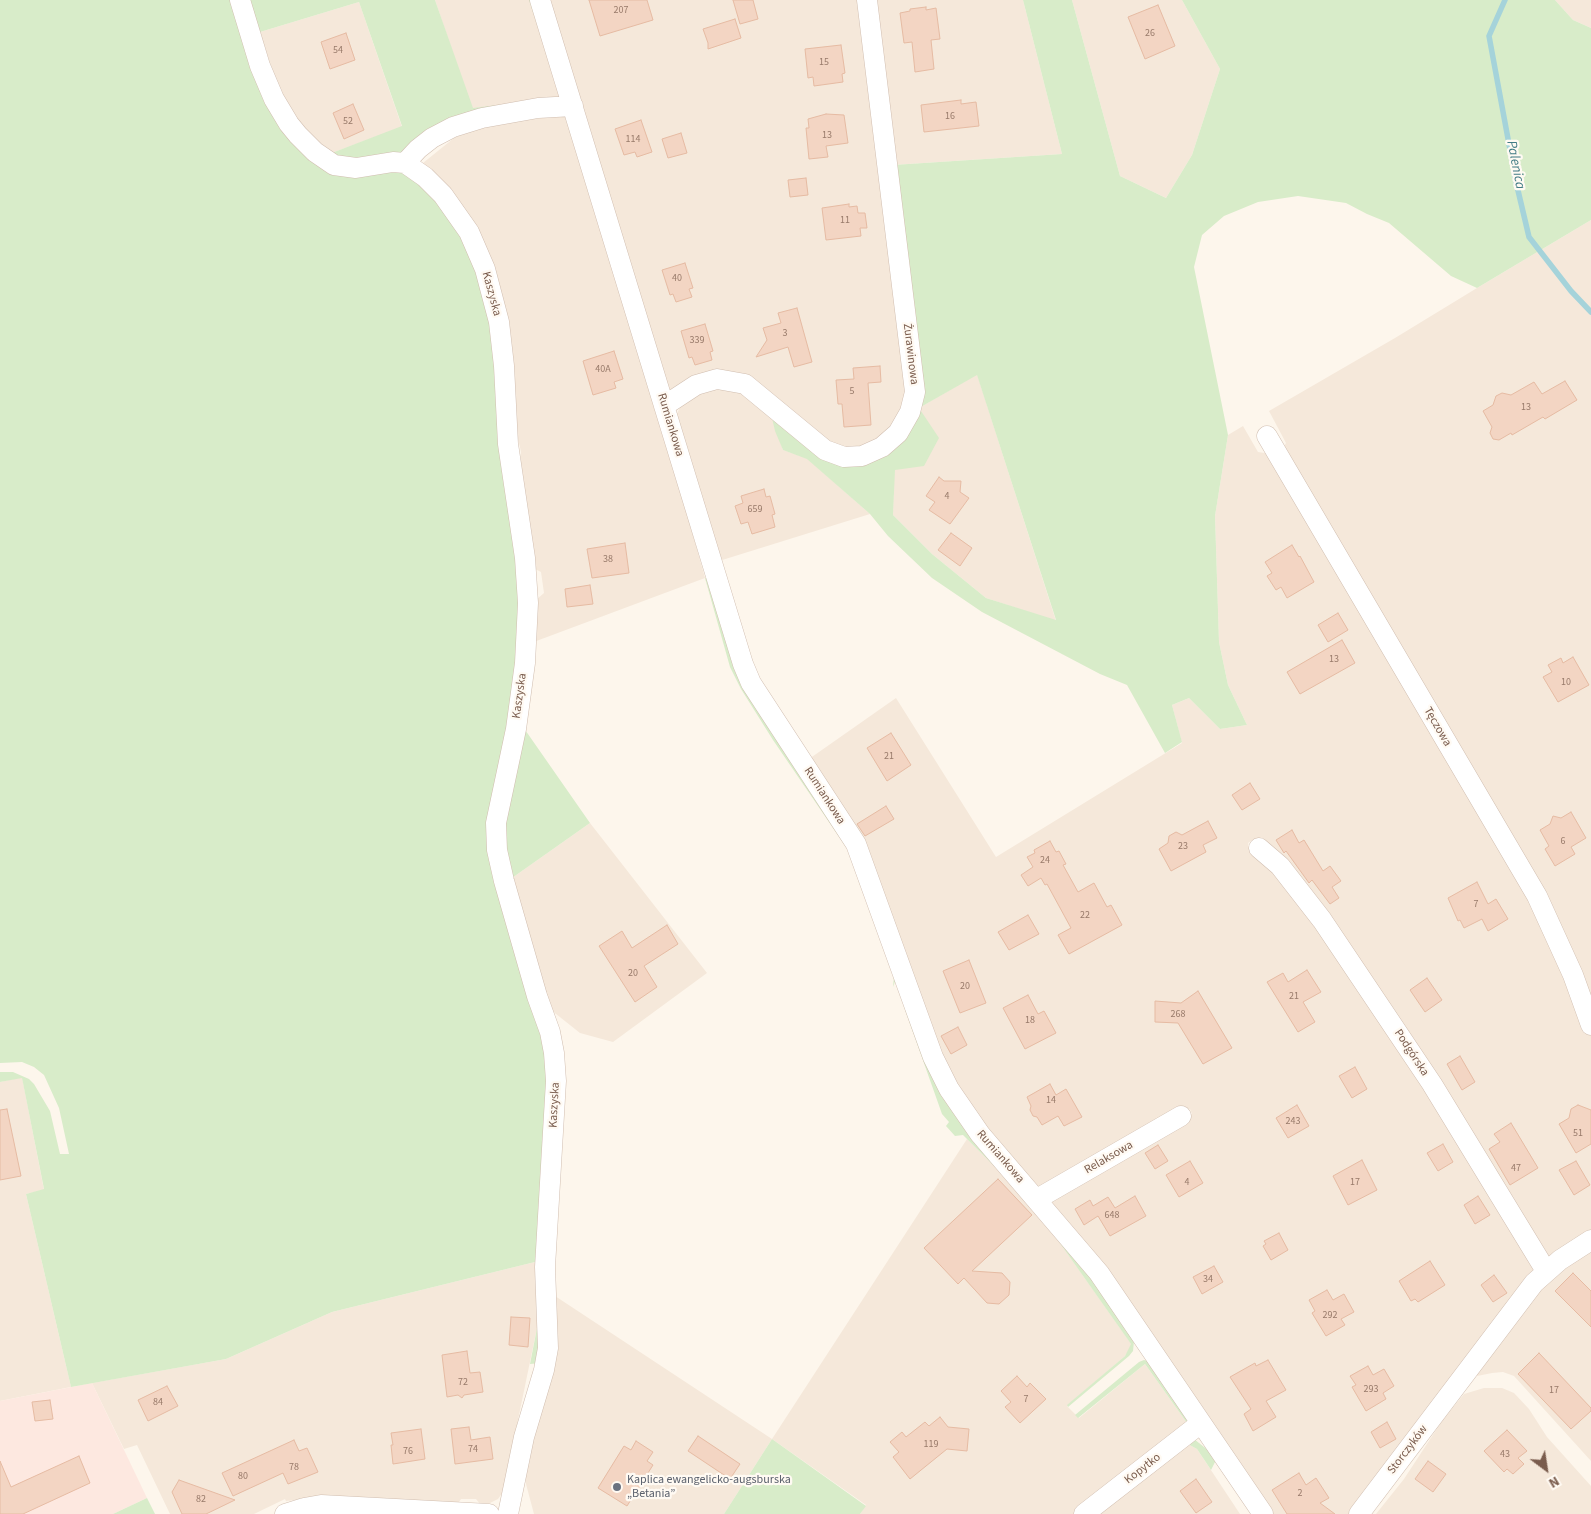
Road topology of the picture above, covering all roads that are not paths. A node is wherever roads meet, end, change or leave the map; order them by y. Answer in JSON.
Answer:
{"nodes":[{"id":1,"x":240,"y":0,"type":"edge"},
{"id":2,"x":540,"y":0,"type":"edge"},
{"id":3,"x":867,"y":0,"type":"edge"},
{"id":4,"x":573,"y":106,"type":"junction"},
{"id":5,"x":405,"y":163,"type":"junction"},
{"id":6,"x":664,"y":406,"type":"junction"},
{"id":7,"x":1267,"y":436,"type":"dead end"},
{"id":8,"x":1259,"y":848,"type":"dead end"},
{"id":9,"x":1591,"y":1025,"type":"edge"},
{"id":10,"x":1181,"y":1116,"type":"dead end"},
{"id":11,"x":1037,"y":1199,"type":"junction"},
{"id":12,"x":1591,"y":1240,"type":"edge"},
{"id":13,"x":1546,"y":1272,"type":"junction"},
{"id":14,"x":1201,"y":1423,"type":"junction"},
{"id":15,"x":285,"y":1514,"type":"edge"},
{"id":16,"x":490,"y":1514,"type":"edge"},
{"id":17,"x":508,"y":1514,"type":"edge"},
{"id":18,"x":1084,"y":1514,"type":"edge"},
{"id":19,"x":1262,"y":1514,"type":"edge"},
{"id":20,"x":1359,"y":1514,"type":"edge"}],
"edges":[{"from":1,"to":5,"type":"street"},
{"from":2,"to":4,"type":"street","name":"Rumiankowa"},
{"from":3,"to":6,"type":"street","name":"Żurawinowa"},
{"from":4,"to":5,"type":"street"},
{"from":4,"to":6,"type":"street","name":"Rumiankowa"},
{"from":5,"to":17,"type":"street","name":"Kaszyska"},
{"from":6,"to":11,"type":"street","name":"Rumiankowa"},
{"from":7,"to":9,"type":"street","name":"Tęczowa"},
{"from":8,"to":13,"type":"street","name":"Podgórska"},
{"from":10,"to":11,"type":"street","name":"Relaksowa"},
{"from":11,"to":14,"type":"street","name":"Rumiankowa"},
{"from":12,"to":13,"type":"street"},
{"from":13,"to":20,"type":"street","name":"Storczyków"},
{"from":14,"to":18,"type":"street","name":"Kopytko"},
{"from":14,"to":19,"type":"street","name":"Rumiankowa"},
{"from":15,"to":16,"type":"street"}]}
